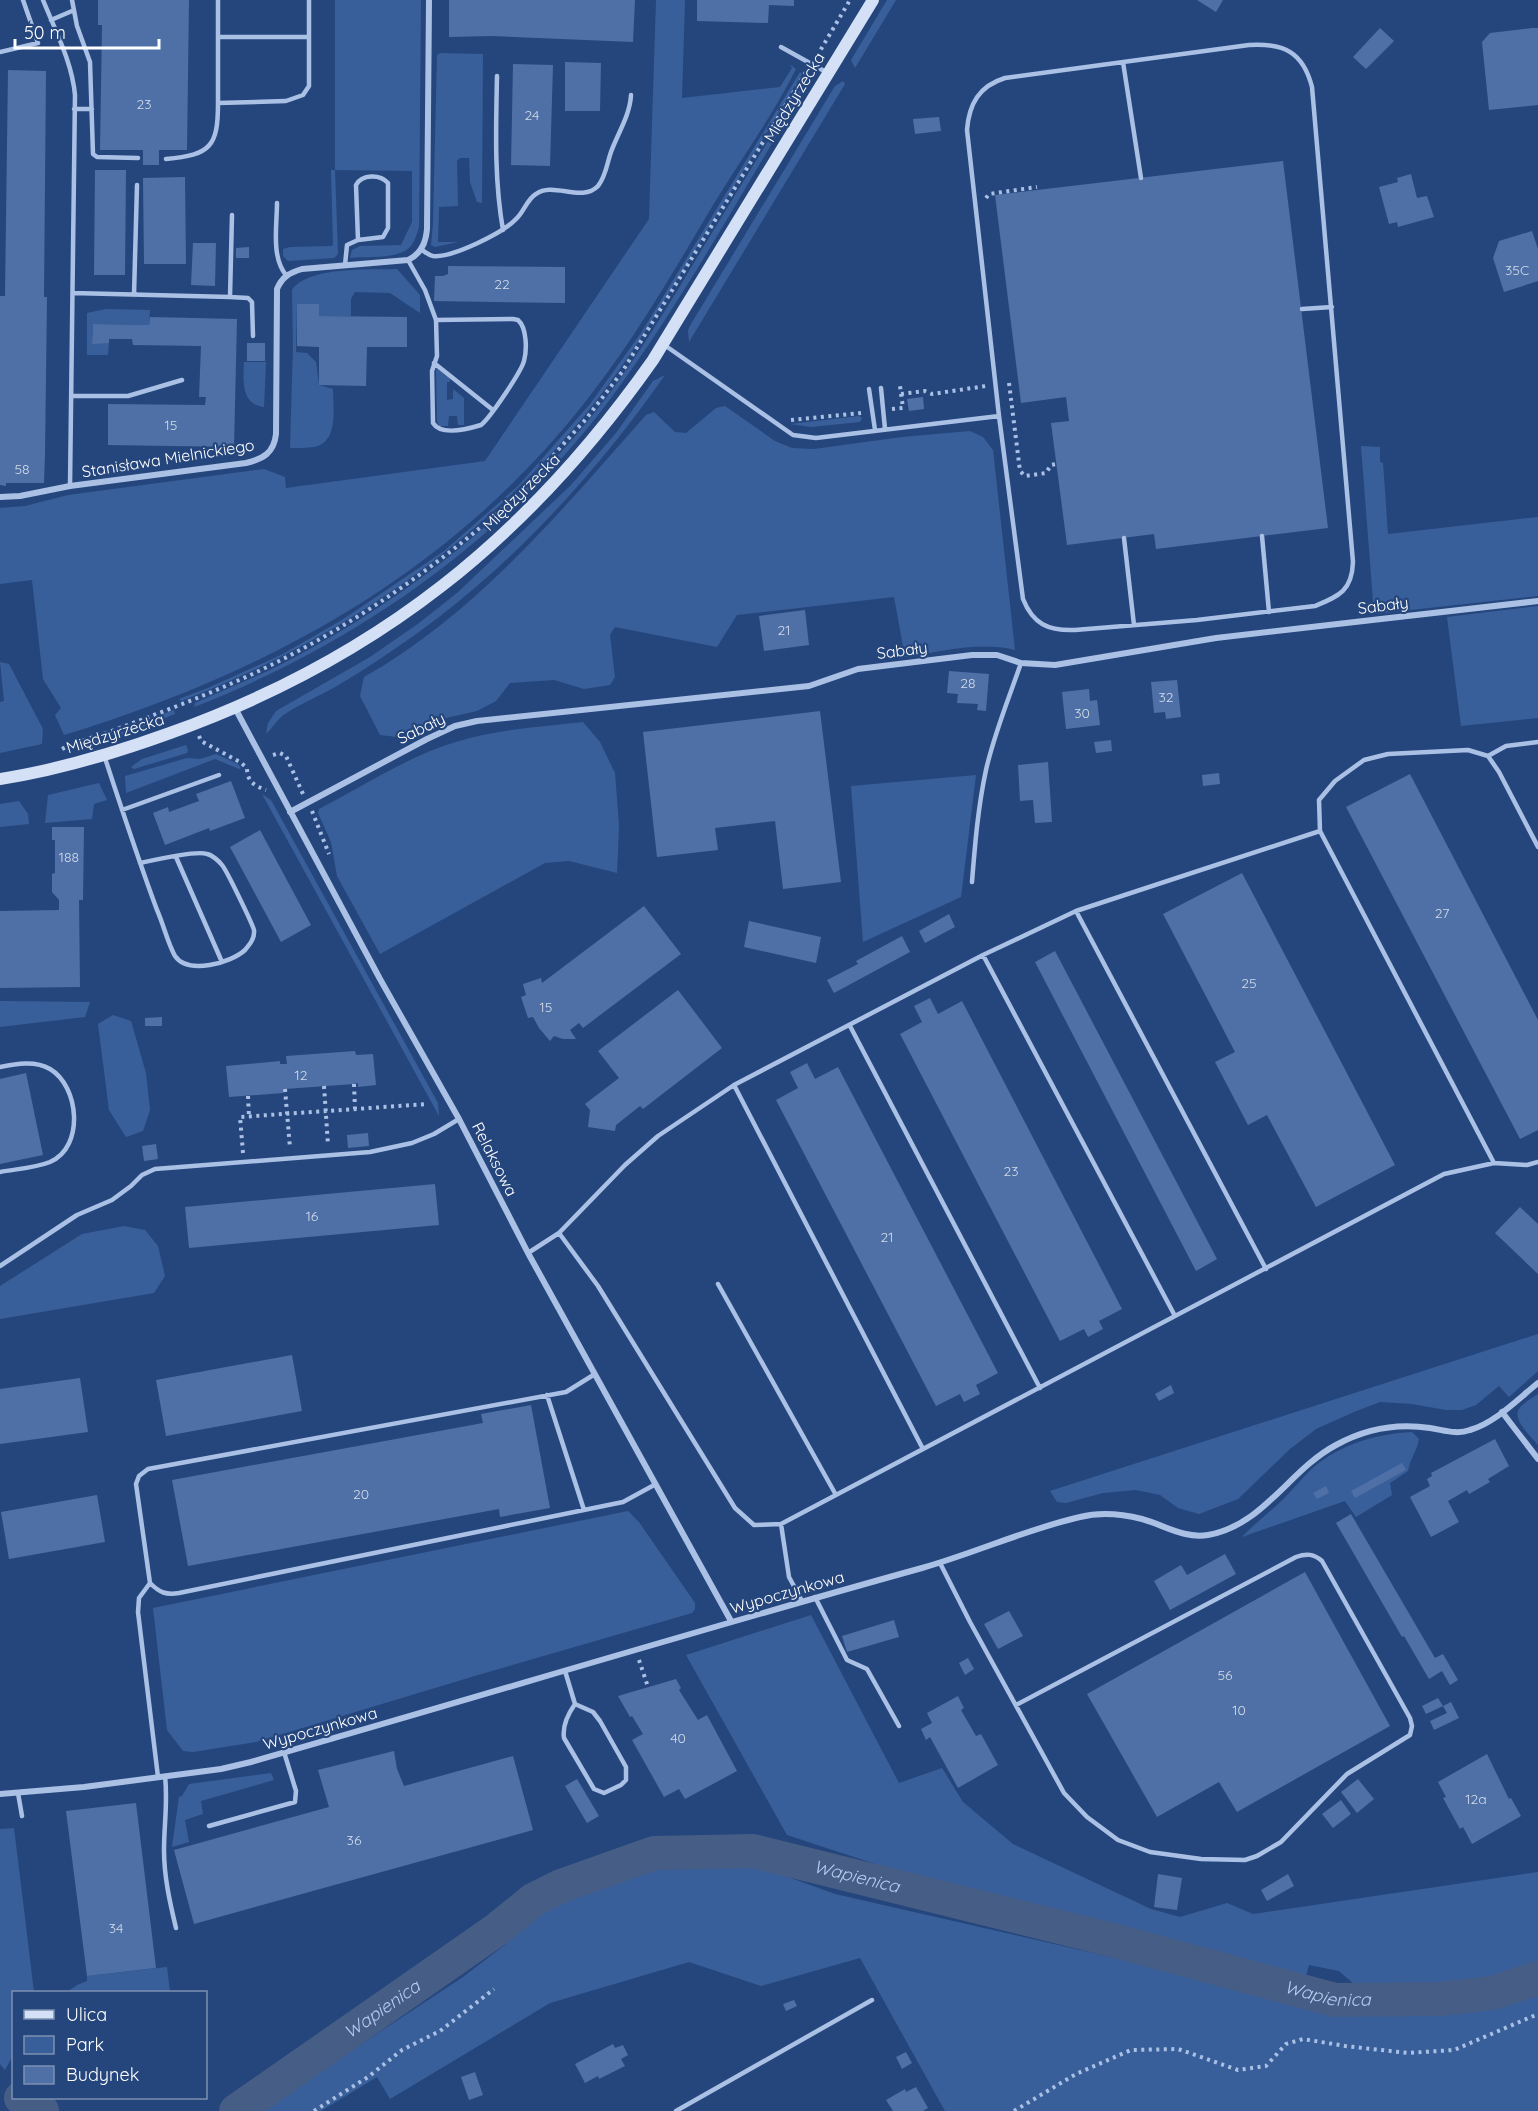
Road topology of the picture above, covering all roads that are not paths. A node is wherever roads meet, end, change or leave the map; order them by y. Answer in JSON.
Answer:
{"nodes":[{"id":1,"x":23,"y":0,"type":"edge"},
{"id":2,"x":43,"y":0,"type":"edge"},
{"id":3,"x":72,"y":0,"type":"edge"},
{"id":4,"x":218,"y":0,"type":"edge"},
{"id":5,"x":309,"y":0,"type":"edge"},
{"id":6,"x":429,"y":0,"type":"edge"},
{"id":7,"x":873,"y":0,"type":"edge"},
{"id":8,"x":72,"y":11,"type":"junction"},
{"id":9,"x":51,"y":20,"type":"junction"},
{"id":10,"x":218,"y":37,"type":"junction"},
{"id":11,"x":308,"y":37,"type":"junction"},
{"id":12,"x":781,"y":47,"type":"dead end"},
{"id":13,"x":0,"y":52,"type":"edge"},
{"id":14,"x":1123,"y":62,"type":"junction"},
{"id":15,"x":828,"y":74,"type":"junction"},
{"id":16,"x":497,"y":76,"type":"dead end"},
{"id":17,"x":631,"y":95,"type":"dead end"},
{"id":18,"x":218,"y":103,"type":"junction"},
{"id":19,"x":74,"y":109,"type":"junction"},
{"id":20,"x":92,"y":109,"type":"junction"},
{"id":21,"x":138,"y":158,"type":"dead end"},
{"id":22,"x":166,"y":159,"type":"dead end"},
{"id":23,"x":1141,"y":178,"type":"dead end"},
{"id":24,"x":137,"y":185,"type":"dead end"},
{"id":25,"x":277,"y":203,"type":"dead end"},
{"id":26,"x":232,"y":215,"type":"dead end"},
{"id":27,"x":503,"y":230,"type":"junction"},
{"id":28,"x":358,"y":240,"type":"junction"},
{"id":29,"x":422,"y":249,"type":"junction"},
{"id":30,"x":408,"y":260,"type":"junction"},
{"id":31,"x":345,"y":265,"type":"junction"},
{"id":32,"x":286,"y":275,"type":"junction"},
{"id":33,"x":73,"y":293,"type":"junction"},
{"id":34,"x":134,"y":295,"type":"junction"},
{"id":35,"x":230,"y":297,"type":"junction"},
{"id":36,"x":1332,"y":307,"type":"junction"},
{"id":37,"x":1302,"y":309,"type":"dead end"},
{"id":38,"x":436,"y":320,"type":"junction"},
{"id":39,"x":253,"y":336,"type":"dead end"},
{"id":40,"x":663,"y":344,"type":"junction"},
{"id":41,"x":434,"y":363,"type":"junction"},
{"id":42,"x":182,"y":380,"type":"dead end"},
{"id":43,"x":881,"y":388,"type":"dead end"},
{"id":44,"x":869,"y":389,"type":"dead end"},
{"id":45,"x":71,"y":396,"type":"junction"},
{"id":46,"x":493,"y":410,"type":"junction"},
{"id":47,"x":999,"y":416,"type":"junction"},
{"id":48,"x":885,"y":429,"type":"junction"},
{"id":49,"x":874,"y":430,"type":"junction"},
{"id":50,"x":70,"y":486,"type":"junction"},
{"id":51,"x":0,"y":497,"type":"edge"},
{"id":52,"x":1262,"y":536,"type":"dead end"},
{"id":53,"x":1124,"y":538,"type":"dead end"},
{"id":54,"x":1538,"y":601,"type":"edge"},
{"id":55,"x":1269,"y":612,"type":"junction"},
{"id":56,"x":1134,"y":625,"type":"junction"},
{"id":57,"x":1021,"y":663,"type":"junction"},
{"id":58,"x":235,"y":708,"type":"junction"},
{"id":59,"x":1538,"y":742,"type":"edge"},
{"id":60,"x":104,"y":755,"type":"junction"},
{"id":61,"x":1488,"y":756,"type":"junction"},
{"id":62,"x":219,"y":775,"type":"dead end"},
{"id":63,"x":0,"y":779,"type":"edge"},
{"id":64,"x":122,"y":810,"type":"junction"},
{"id":65,"x":290,"y":812,"type":"junction"},
{"id":66,"x":1320,"y":831,"type":"junction"},
{"id":67,"x":1538,"y":847,"type":"edge"},
{"id":68,"x":176,"y":857,"type":"junction"},
{"id":69,"x":140,"y":862,"type":"junction"},
{"id":70,"x":972,"y":882,"type":"dead end"},
{"id":71,"x":1076,"y":911,"type":"junction"},
{"id":72,"x":983,"y":955,"type":"junction"},
{"id":73,"x":222,"y":962,"type":"junction"},
{"id":74,"x":849,"y":1026,"type":"junction"},
{"id":75,"x":0,"y":1067,"type":"edge"},
{"id":76,"x":734,"y":1085,"type":"junction"},
{"id":77,"x":459,"y":1119,"type":"junction"},
{"id":78,"x":1538,"y":1162,"type":"edge"},
{"id":79,"x":1494,"y":1163,"type":"junction"},
{"id":80,"x":0,"y":1172,"type":"edge"},
{"id":81,"x":559,"y":1233,"type":"junction"},
{"id":82,"x":528,"y":1253,"type":"junction"},
{"id":83,"x":0,"y":1266,"type":"edge"},
{"id":84,"x":1266,"y":1269,"type":"junction"},
{"id":85,"x":718,"y":1284,"type":"dead end"},
{"id":86,"x":1175,"y":1317,"type":"junction"},
{"id":87,"x":595,"y":1374,"type":"junction"},
{"id":88,"x":1538,"y":1383,"type":"edge"},
{"id":89,"x":1040,"y":1388,"type":"junction"},
{"id":90,"x":547,"y":1395,"type":"junction"},
{"id":91,"x":1502,"y":1412,"type":"junction"},
{"id":92,"x":923,"y":1449,"type":"junction"},
{"id":93,"x":1538,"y":1459,"type":"edge"},
{"id":94,"x":656,"y":1484,"type":"junction"},
{"id":95,"x":836,"y":1495,"type":"junction"},
{"id":96,"x":584,"y":1510,"type":"junction"},
{"id":97,"x":782,"y":1524,"type":"junction"},
{"id":98,"x":940,"y":1563,"type":"junction"},
{"id":99,"x":150,"y":1583,"type":"junction"},
{"id":100,"x":815,"y":1597,"type":"junction"},
{"id":101,"x":802,"y":1601,"type":"junction"},
{"id":102,"x":731,"y":1621,"type":"junction"},
{"id":103,"x":565,"y":1671,"type":"junction"},
{"id":104,"x":575,"y":1704,"type":"junction"},
{"id":105,"x":1016,"y":1705,"type":"junction"},
{"id":106,"x":899,"y":1726,"type":"dead end"},
{"id":107,"x":284,"y":1752,"type":"junction"},
{"id":108,"x":161,"y":1777,"type":"junction"},
{"id":109,"x":18,"y":1793,"type":"junction"},
{"id":110,"x":0,"y":1794,"type":"edge"},
{"id":111,"x":22,"y":1816,"type":"dead end"},
{"id":112,"x":209,"y":1826,"type":"dead end"},
{"id":113,"x":176,"y":1928,"type":"dead end"},
{"id":114,"x":872,"y":2000,"type":"dead end"},
{"id":115,"x":676,"y":2111,"type":"edge"}],
"edges":[{"from":1,"to":13,"type":"lane"},
{"from":2,"to":9,"type":"lane"},
{"from":3,"to":8,"type":"lane"},
{"from":4,"to":10,"type":"lane"},
{"from":5,"to":11,"type":"lane"},
{"from":6,"to":29,"type":"street"},
{"from":7,"to":15,"type":"main road","name":"Międzyrzecka"},
{"from":8,"to":9,"type":"lane"},
{"from":8,"to":20,"type":"lane"},
{"from":9,"to":19,"type":"lane"},
{"from":10,"to":11,"type":"lane"},
{"from":10,"to":18,"type":"lane"},
{"from":11,"to":18,"type":"lane"},
{"from":12,"to":15,"type":"lane"},
{"from":14,"to":23,"type":"lane"},
{"from":14,"to":36,"type":"lane"},
{"from":14,"to":47,"type":"lane"},
{"from":15,"to":40,"type":"main road","name":"Międzyrzecka"},
{"from":16,"to":27,"type":"lane"},
{"from":17,"to":27,"type":"lane"},
{"from":18,"to":22,"type":"lane"},
{"from":19,"to":20,"type":"lane"},
{"from":19,"to":33,"type":"lane"},
{"from":20,"to":21,"type":"lane"},
{"from":24,"to":34,"type":"lane"},
{"from":25,"to":32,"type":"lane"},
{"from":26,"to":35,"type":"lane"},
{"from":27,"to":29,"type":"lane"},
{"from":28,"to":28,"type":"lane"},
{"from":28,"to":31,"type":"lane"},
{"from":29,"to":30,"type":"street"},
{"from":30,"to":31,"type":"street"},
{"from":30,"to":38,"type":"lane"},
{"from":31,"to":32,"type":"street"},
{"from":32,"to":50,"type":"street","name":"Stanisława Mielnickiego"},
{"from":33,"to":34,"type":"lane"},
{"from":33,"to":45,"type":"lane"},
{"from":34,"to":35,"type":"lane"},
{"from":35,"to":39,"type":"lane"},
{"from":36,"to":37,"type":"lane"},
{"from":36,"to":55,"type":"lane"},
{"from":38,"to":41,"type":"lane"},
{"from":38,"to":46,"type":"lane"},
{"from":40,"to":49,"type":"lane"},
{"from":40,"to":58,"type":"main road","name":"Międzyrzecka"},
{"from":41,"to":46,"type":"lane"},
{"from":41,"to":46,"type":"lane"},
{"from":42,"to":45,"type":"lane"},
{"from":43,"to":48,"type":"lane"},
{"from":44,"to":49,"type":"lane"},
{"from":45,"to":50,"type":"lane"},
{"from":47,"to":48,"type":"lane"},
{"from":47,"to":56,"type":"lane"},
{"from":48,"to":49,"type":"lane"},
{"from":50,"to":51,"type":"street","name":"Stanisława Mielnickiego"},
{"from":52,"to":55,"type":"lane"},
{"from":53,"to":56,"type":"lane"},
{"from":54,"to":57,"type":"street","name":"Sabały"},
{"from":55,"to":56,"type":"lane"},
{"from":57,"to":65,"type":"street","name":"Sabały"},
{"from":57,"to":70,"type":"lane"},
{"from":58,"to":60,"type":"main road","name":"Międzyrzecka"},
{"from":58,"to":65,"type":"street","name":"Relaksowa"},
{"from":59,"to":61,"type":"lane"},
{"from":60,"to":63,"type":"main road","name":"Międzyrzecka"},
{"from":60,"to":64,"type":"lane"},
{"from":61,"to":66,"type":"lane"},
{"from":61,"to":67,"type":"lane"},
{"from":62,"to":64,"type":"lane"},
{"from":64,"to":69,"type":"lane"},
{"from":65,"to":77,"type":"street","name":"Relaksowa"},
{"from":66,"to":71,"type":"lane"},
{"from":66,"to":79,"type":"lane"},
{"from":68,"to":69,"type":"lane"},
{"from":68,"to":73,"type":"lane"},
{"from":68,"to":73,"type":"lane"},
{"from":69,"to":73,"type":"lane"},
{"from":71,"to":72,"type":"lane"},
{"from":71,"to":84,"type":"lane"},
{"from":72,"to":74,"type":"lane"},
{"from":72,"to":86,"type":"lane"},
{"from":74,"to":76,"type":"lane"},
{"from":74,"to":89,"type":"lane"},
{"from":75,"to":80,"type":"lane"},
{"from":76,"to":81,"type":"lane"},
{"from":76,"to":92,"type":"lane"},
{"from":77,"to":82,"type":"street","name":"Relaksowa"},
{"from":77,"to":83,"type":"lane"},
{"from":78,"to":79,"type":"lane"},
{"from":79,"to":84,"type":"lane"},
{"from":81,"to":82,"type":"lane"},
{"from":81,"to":97,"type":"lane"},
{"from":82,"to":87,"type":"street","name":"Relaksowa"},
{"from":84,"to":86,"type":"lane"},
{"from":85,"to":95,"type":"lane"},
{"from":86,"to":89,"type":"lane"},
{"from":87,"to":90,"type":"lane"},
{"from":87,"to":94,"type":"street","name":"Relaksowa"},
{"from":88,"to":91,"type":"street","name":"Wypoczynkowa"},
{"from":89,"to":92,"type":"lane"},
{"from":90,"to":96,"type":"lane"},
{"from":90,"to":99,"type":"lane"},
{"from":91,"to":93,"type":"street"},
{"from":91,"to":98,"type":"street","name":"Wypoczynkowa"},
{"from":92,"to":95,"type":"lane"},
{"from":94,"to":96,"type":"lane"},
{"from":94,"to":102,"type":"street","name":"Relaksowa"},
{"from":95,"to":97,"type":"lane"},
{"from":96,"to":99,"type":"lane"},
{"from":97,"to":101,"type":"lane"},
{"from":98,"to":100,"type":"street","name":"Wypoczynkowa"},
{"from":98,"to":105,"type":"lane"},
{"from":99,"to":108,"type":"lane"},
{"from":100,"to":101,"type":"street","name":"Wypoczynkowa"},
{"from":100,"to":106,"type":"lane"},
{"from":101,"to":102,"type":"street","name":"Wypoczynkowa"},
{"from":102,"to":103,"type":"street","name":"Wypoczynkowa"},
{"from":103,"to":104,"type":"lane"},
{"from":103,"to":107,"type":"street","name":"Wypoczynkowa"},
{"from":104,"to":104,"type":"lane"},
{"from":105,"to":105,"type":"lane"},
{"from":107,"to":108,"type":"street","name":"Wypoczynkowa"},
{"from":107,"to":112,"type":"lane"},
{"from":108,"to":109,"type":"street","name":"Wypoczynkowa"},
{"from":108,"to":113,"type":"lane"},
{"from":109,"to":110,"type":"street","name":"Wypoczynkowa"},
{"from":109,"to":111,"type":"lane"},
{"from":114,"to":115,"type":"lane"}]}
